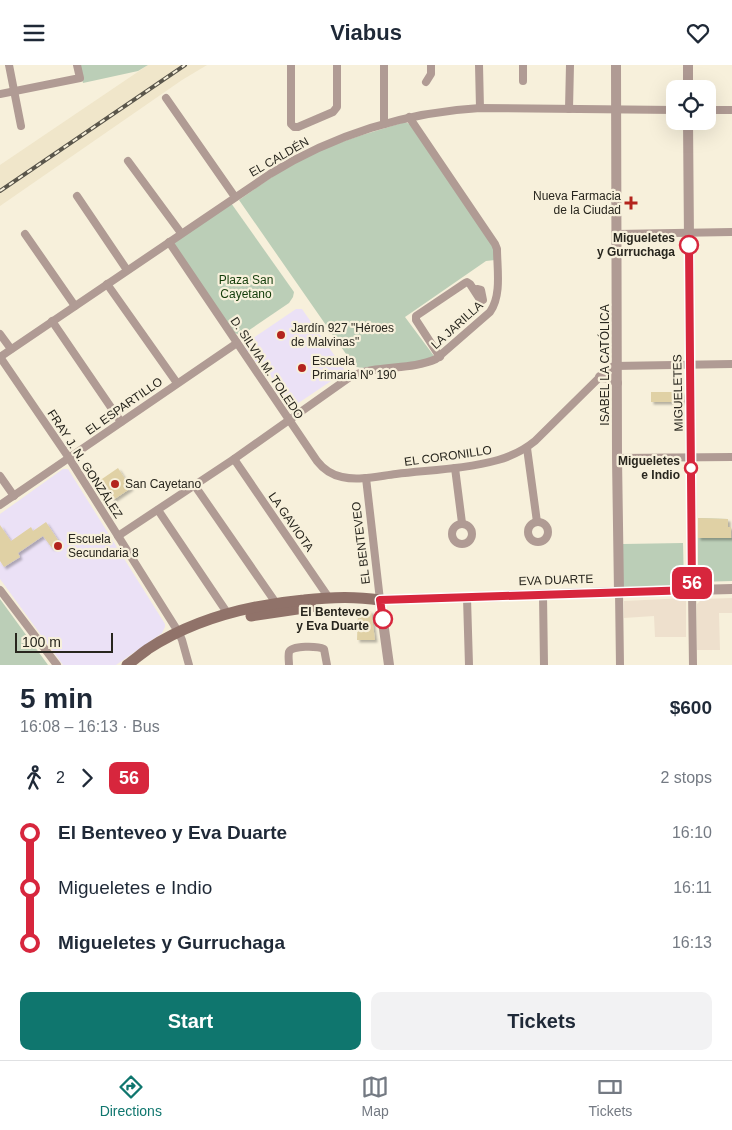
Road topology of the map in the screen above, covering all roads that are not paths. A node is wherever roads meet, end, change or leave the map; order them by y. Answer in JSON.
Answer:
{"nodes":[{"id":1,"x":9,"y":65,"type":"edge"},
{"id":2,"x":78,"y":65,"type":"edge"},
{"id":3,"x":291,"y":65,"type":"edge"},
{"id":4,"x":337,"y":65,"type":"edge"},
{"id":5,"x":384,"y":65,"type":"edge"},
{"id":6,"x":432,"y":65,"type":"edge"},
{"id":7,"x":480,"y":65,"type":"edge"},
{"id":8,"x":523,"y":65,"type":"edge"},
{"id":9,"x":570,"y":65,"type":"edge"},
{"id":10,"x":616,"y":65,"type":"edge"},
{"id":11,"x":688,"y":65,"type":"edge"},
{"id":12,"x":688,"y":80,"type":"edge"},
{"id":13,"x":523,"y":81,"type":"dead end"},
{"id":14,"x":426,"y":82,"type":"dead end"},
{"id":15,"x":14,"y":91,"type":"junction"},
{"id":16,"x":0,"y":94,"type":"edge"},
{"id":17,"x":166,"y":98,"type":"dead end"},
{"id":18,"x":480,"y":108,"type":"junction"},
{"id":19,"x":569,"y":109,"type":"junction"},
{"id":20,"x":616,"y":109,"type":"junction"},
{"id":21,"x":666,"y":110,"type":"edge"},
{"id":22,"x":716,"y":110,"type":"edge"},
{"id":23,"x":732,"y":110,"type":"edge"},
{"id":24,"x":409,"y":117,"type":"junction"},
{"id":25,"x":384,"y":124,"type":"junction"},
{"id":26,"x":21,"y":127,"type":"dead end"},
{"id":27,"x":688,"y":130,"type":"edge"},
{"id":28,"x":128,"y":161,"type":"dead end"},
{"id":29,"x":77,"y":196,"type":"dead end"},
{"id":30,"x":235,"y":197,"type":"junction"},
{"id":31,"x":732,"y":232,"type":"edge"},
{"id":32,"x":181,"y":233,"type":"junction"},
{"id":33,"x":689,"y":233,"type":"junction"},
{"id":34,"x":25,"y":234,"type":"dead end"},
{"id":35,"x":617,"y":234,"type":"junction"},
{"id":36,"x":169,"y":242,"type":"junction"},
{"id":37,"x":127,"y":270,"type":"junction"},
{"id":38,"x":107,"y":283,"type":"junction"},
{"id":39,"x":474,"y":290,"type":"dead end"},
{"id":40,"x":75,"y":306,"type":"junction"},
{"id":41,"x":52,"y":321,"type":"junction"},
{"id":42,"x":0,"y":334,"type":"edge"},
{"id":43,"x":237,"y":343,"type":"junction"},
{"id":44,"x":11,"y":349,"type":"junction"},
{"id":45,"x":0,"y":357,"type":"edge"},
{"id":46,"x":440,"y":357,"type":"junction"},
{"id":47,"x":618,"y":365,"type":"junction"},
{"id":48,"x":690,"y":365,"type":"junction"},
{"id":49,"x":732,"y":365,"type":"edge"},
{"id":50,"x":600,"y":377,"type":"junction"},
{"id":51,"x":177,"y":383,"type":"junction"},
{"id":52,"x":617,"y":383,"type":"junction"},
{"id":53,"x":121,"y":421,"type":"junction"},
{"id":54,"x":290,"y":421,"type":"junction"},
{"id":55,"x":527,"y":447,"type":"junction"},
{"id":56,"x":732,"y":457,"type":"edge"},
{"id":57,"x":69,"y":458,"type":"junction"},
{"id":58,"x":617,"y":458,"type":"junction"},
{"id":59,"x":691,"y":458,"type":"junction"},
{"id":60,"x":234,"y":459,"type":"junction"},
{"id":61,"x":455,"y":467,"type":"junction"},
{"id":62,"x":0,"y":475,"type":"edge"},
{"id":63,"x":366,"y":477,"type":"junction"},
{"id":64,"x":195,"y":486,"type":"junction"},
{"id":65,"x":14,"y":496,"type":"junction"},
{"id":66,"x":0,"y":505,"type":"edge"},
{"id":67,"x":158,"y":510,"type":"junction"},
{"id":68,"x":537,"y":522,"type":"dead end"},
{"id":69,"x":462,"y":523,"type":"dead end"},
{"id":70,"x":118,"y":536,"type":"junction"},
{"id":71,"x":732,"y":589,"type":"edge"},
{"id":72,"x":0,"y":590,"type":"edge"},
{"id":73,"x":692,"y":590,"type":"junction"},
{"id":74,"x":619,"y":592,"type":"junction"},
{"id":75,"x":543,"y":595,"type":"junction"},
{"id":76,"x":330,"y":598,"type":"junction"},
{"id":77,"x":467,"y":598,"type":"junction"},
{"id":78,"x":380,"y":600,"type":"junction"},
{"id":79,"x":276,"y":603,"type":"junction"},
{"id":80,"x":228,"y":614,"type":"junction"},
{"id":81,"x":180,"y":636,"type":"junction"},
{"id":82,"x":57,"y":665,"type":"edge"},
{"id":83,"x":127,"y":665,"type":"edge"},
{"id":84,"x":140,"y":665,"type":"edge"},
{"id":85,"x":190,"y":665,"type":"edge"},
{"id":86,"x":289,"y":665,"type":"edge"},
{"id":87,"x":327,"y":665,"type":"edge"},
{"id":88,"x":389,"y":665,"type":"edge"},
{"id":89,"x":469,"y":665,"type":"edge"},
{"id":90,"x":544,"y":665,"type":"edge"},
{"id":91,"x":620,"y":665,"type":"edge"},
{"id":92,"x":693,"y":665,"type":"edge"}],
"edges":[{"from":1,"to":15,"type":"street"},
{"from":2,"to":15,"type":"street"},
{"from":3,"to":4,"type":"street"},
{"from":5,"to":25,"type":"street"},
{"from":6,"to":14,"type":"street"},
{"from":7,"to":18,"type":"street"},
{"from":8,"to":13,"type":"street"},
{"from":9,"to":19,"type":"street"},
{"from":10,"to":20,"type":"street","name":"ISABEL LA CATÓLICA"},
{"from":11,"to":12,"type":"street"},
{"from":15,"to":16,"type":"street"},
{"from":15,"to":26,"type":"street"},
{"from":17,"to":30,"type":"street"},
{"from":18,"to":19,"type":"street","name":"EL CALDÉN"},
{"from":18,"to":24,"type":"street","name":"EL CALDÉN"},
{"from":19,"to":20,"type":"street","name":"EL CALDÉN"},
{"from":20,"to":21,"type":"street","name":"EL CALDÉN"},
{"from":20,"to":35,"type":"street","name":"ISABEL LA CATÓLICA"},
{"from":22,"to":23,"type":"street"},
{"from":24,"to":25,"type":"street","name":"EL CALDÉN"},
{"from":24,"to":46,"type":"street","name":"LA JARILLA"},
{"from":25,"to":30,"type":"street","name":"EL CALDÉN"},
{"from":27,"to":33,"type":"street","name":"MIGUELETES"},
{"from":28,"to":32,"type":"street"},
{"from":29,"to":37,"type":"street"},
{"from":30,"to":32,"type":"street","name":"EL CALDÉN"},
{"from":31,"to":33,"type":"street"},
{"from":32,"to":36,"type":"street","name":"EL CALDÉN"},
{"from":33,"to":35,"type":"street"},
{"from":33,"to":48,"type":"street","name":"MIGUELETES"},
{"from":34,"to":40,"type":"street"},
{"from":35,"to":47,"type":"street","name":"ISABEL LA CATÓLICA"},
{"from":36,"to":37,"type":"street","name":"EL CALDÉN"},
{"from":36,"to":43,"type":"street","name":"D. SILVIA M. TOLEDO"},
{"from":37,"to":38,"type":"street","name":"EL CALDÉN"},
{"from":38,"to":40,"type":"street","name":"EL CALDÉN"},
{"from":38,"to":51,"type":"street"},
{"from":39,"to":46,"type":"street"},
{"from":40,"to":41,"type":"street","name":"EL CALDÉN"},
{"from":41,"to":44,"type":"street","name":"EL CALDÉN"},
{"from":41,"to":53,"type":"street"},
{"from":42,"to":44,"type":"street"},
{"from":43,"to":51,"type":"street","name":"EL ESPARTILLO"},
{"from":43,"to":54,"type":"street","name":"D. SILVIA M. TOLEDO"},
{"from":44,"to":45,"type":"street","name":"EL CALDÉN"},
{"from":45,"to":57,"type":"street","name":"FRAY J. N. GONZÁLEZ"},
{"from":46,"to":54,"type":"street","name":"LA JARILLA"},
{"from":47,"to":48,"type":"street"},
{"from":47,"to":50,"type":"street","name":"EL CORONILLO"},
{"from":47,"to":52,"type":"street","name":"ISABEL LA CATÓLICA"},
{"from":48,"to":49,"type":"street"},
{"from":48,"to":59,"type":"street","name":"MIGUELETES"},
{"from":50,"to":52,"type":"street"},
{"from":50,"to":55,"type":"street","name":"EL CORONILLO"},
{"from":51,"to":53,"type":"street","name":"EL ESPARTILLO"},
{"from":52,"to":58,"type":"street","name":"ISABEL LA CATÓLICA"},
{"from":53,"to":57,"type":"street","name":"EL ESPARTILLO"},
{"from":54,"to":60,"type":"street","name":"LA JARILLA"},
{"from":54,"to":63,"type":"street","name":"D. SILVIA M. TOLEDO"},
{"from":55,"to":61,"type":"street","name":"EL CORONILLO"},
{"from":55,"to":68,"type":"street"},
{"from":56,"to":59,"type":"street"},
{"from":57,"to":65,"type":"street","name":"EL ESPARTILLO"},
{"from":57,"to":70,"type":"street","name":"FRAY J. N. GONZÁLEZ"},
{"from":58,"to":59,"type":"street"},
{"from":58,"to":74,"type":"street","name":"ISABEL LA CATÓLICA"},
{"from":59,"to":73,"type":"street","name":"MIGUELETES"},
{"from":60,"to":64,"type":"street","name":"LA JARILLA"},
{"from":60,"to":76,"type":"street","name":"LA GAVIOTA"},
{"from":61,"to":63,"type":"street","name":"EL CORONILLO"},
{"from":61,"to":69,"type":"street"},
{"from":62,"to":65,"type":"street"},
{"from":63,"to":78,"type":"street","name":"EL BENTEVEO"},
{"from":64,"to":67,"type":"street","name":"LA JARILLA"},
{"from":64,"to":79,"type":"street"},
{"from":65,"to":66,"type":"street","name":"EL ESPARTILLO"},
{"from":67,"to":70,"type":"street","name":"LA JARILLA"},
{"from":67,"to":80,"type":"street"},
{"from":70,"to":81,"type":"street","name":"FRAY J. N. GONZÁLEZ"},
{"from":71,"to":73,"type":"street","name":"EVA DUARTE"},
{"from":72,"to":82,"type":"street"},
{"from":73,"to":74,"type":"street","name":"EVA DUARTE"},
{"from":73,"to":92,"type":"street","name":"MIGUELETES"},
{"from":74,"to":75,"type":"street","name":"EVA DUARTE"},
{"from":74,"to":91,"type":"street","name":"ISABEL LA CATÓLICA"},
{"from":75,"to":77,"type":"street","name":"EVA DUARTE"},
{"from":75,"to":90,"type":"street"},
{"from":76,"to":78,"type":"main road","name":"EVA DUARTE"},
{"from":76,"to":79,"type":"main road","name":"EVA DUARTE"},
{"from":77,"to":78,"type":"street","name":"EVA DUARTE"},
{"from":77,"to":89,"type":"street"},
{"from":78,"to":81,"type":"main road","name":"EVA DUARTE"},
{"from":78,"to":88,"type":"street","name":"EL BENTEVEO"},
{"from":79,"to":80,"type":"main road","name":"EVA DUARTE"},
{"from":80,"to":81,"type":"main road","name":"EVA DUARTE"},
{"from":81,"to":83,"type":"main road","name":"EVA DUARTE"},
{"from":81,"to":84,"type":"main road","name":"EVA DUARTE"},
{"from":81,"to":85,"type":"street","name":"FRAY J. N. GONZÁLEZ"},
{"from":86,"to":87,"type":"street"}]}
